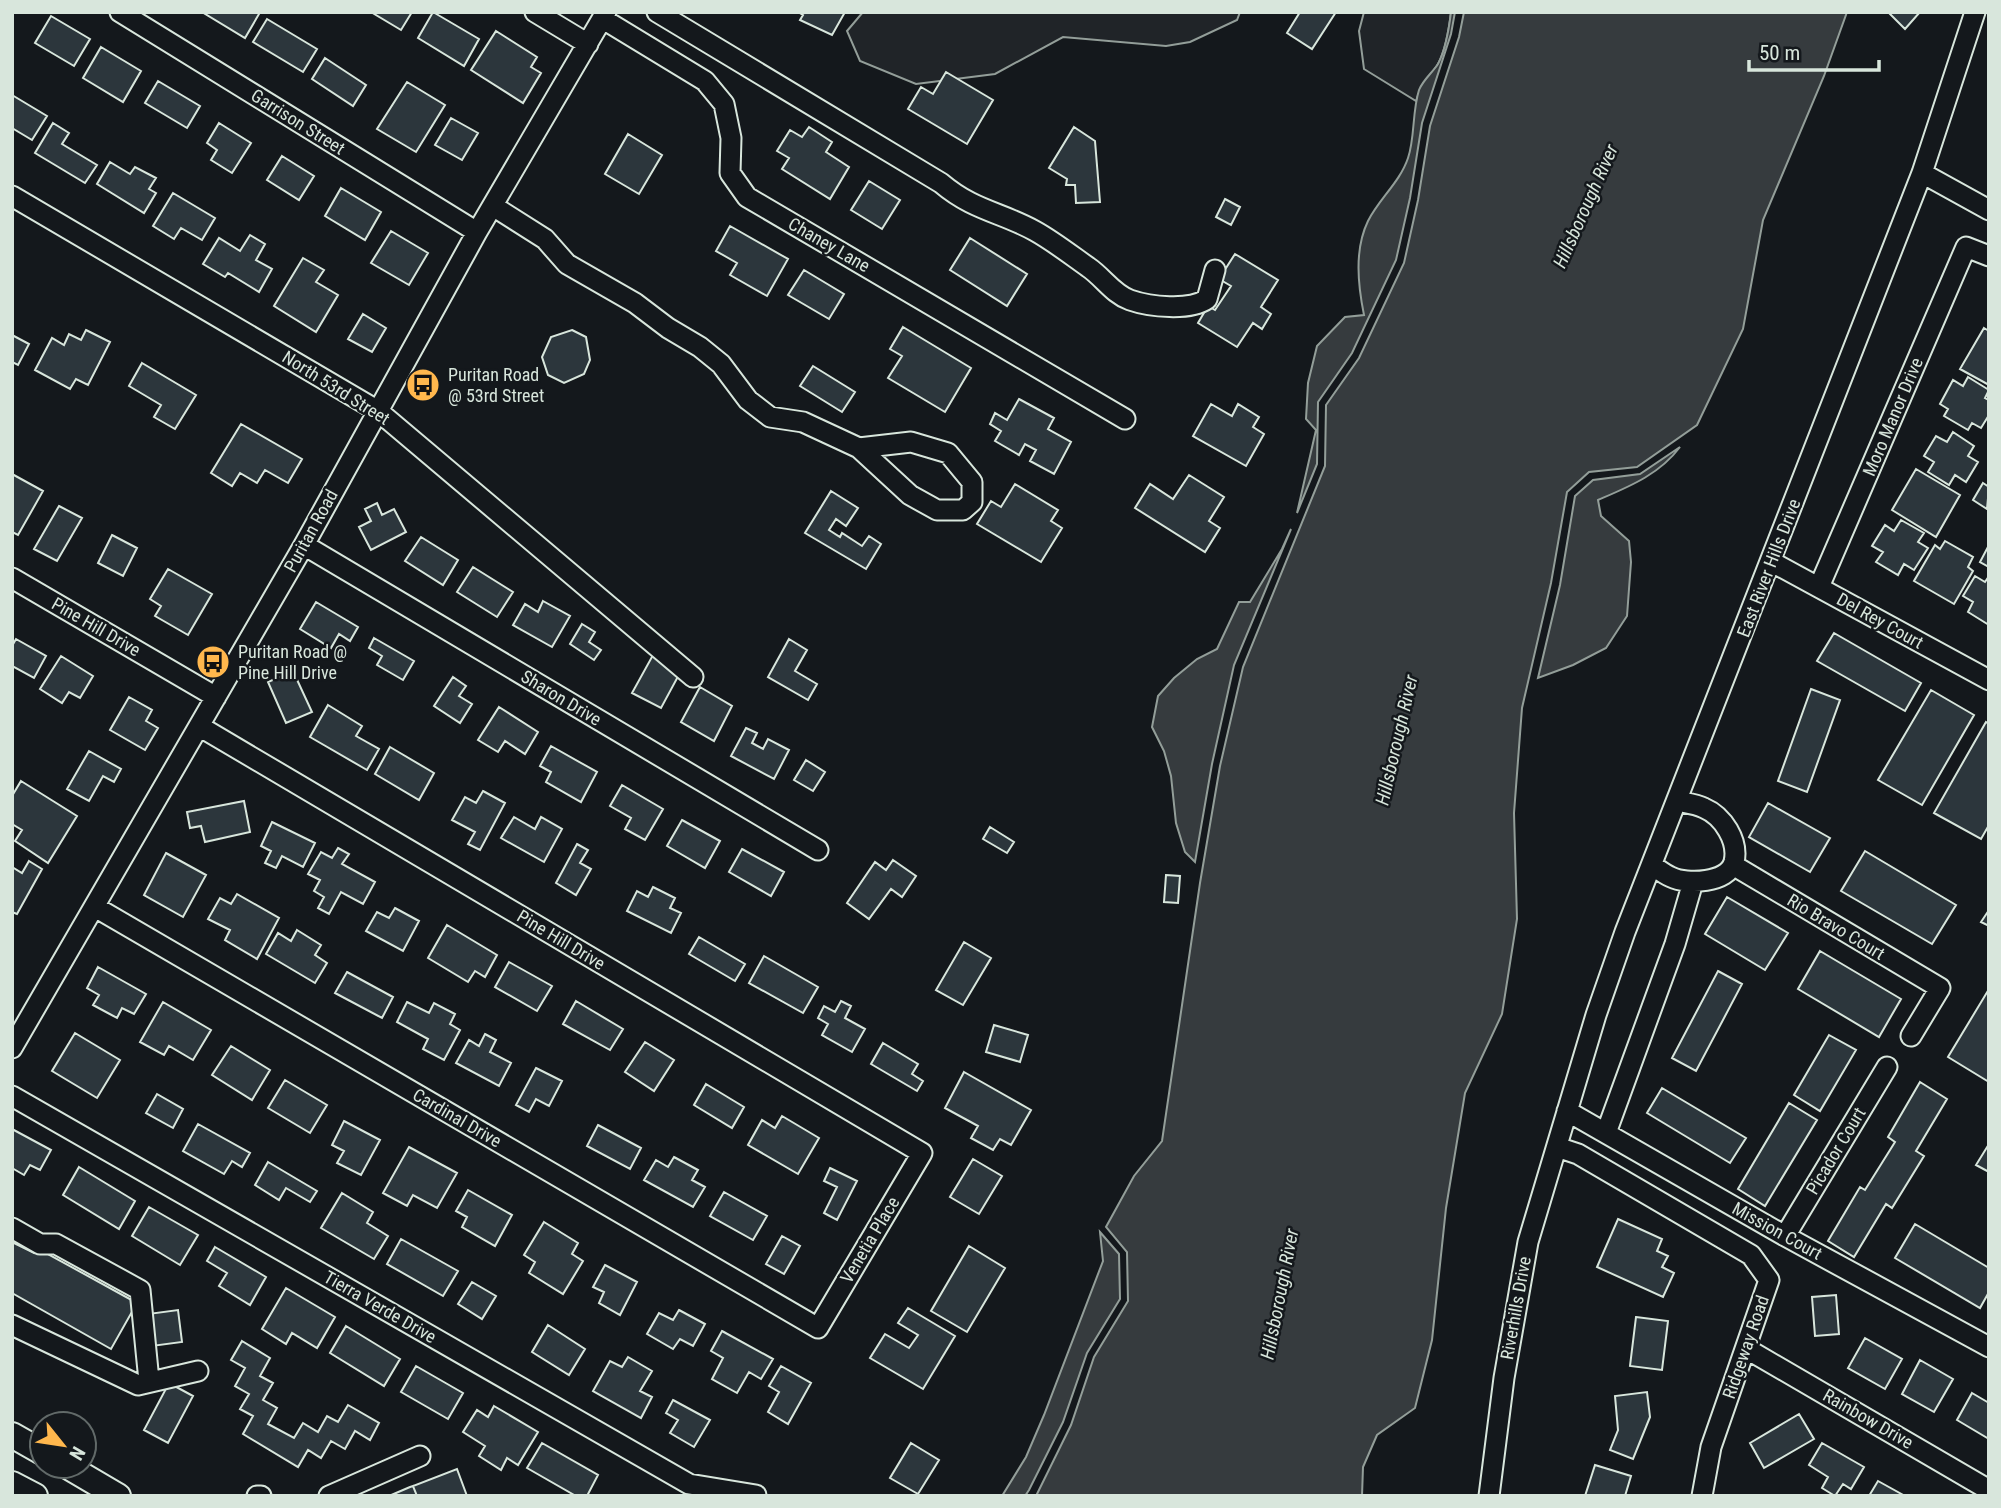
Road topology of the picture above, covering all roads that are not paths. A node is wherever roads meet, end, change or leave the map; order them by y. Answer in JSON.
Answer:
{"nodes":[{"id":1,"x":120,"y":12,"type":"edge"},
{"id":2,"x":535,"y":12,"type":"edge"},
{"id":3,"x":657,"y":12,"type":"edge"},
{"id":4,"x":1975,"y":12,"type":"edge"},
{"id":5,"x":605,"y":15,"type":"edge"},
{"id":6,"x":588,"y":44,"type":"junction"},
{"id":7,"x":1922,"y":173,"type":"junction"},
{"id":8,"x":12,"y":195,"type":"edge"},
{"id":9,"x":493,"y":206,"type":"junction"},
{"id":10,"x":1989,"y":210,"type":"edge"},
{"id":11,"x":477,"y":232,"type":"junction"},
{"id":12,"x":1989,"y":256,"type":"edge"},
{"id":13,"x":1215,"y":270,"type":"dead end"},
{"id":14,"x":378,"y":411,"type":"junction"},
{"id":15,"x":1125,"y":419,"type":"dead end"},
{"id":16,"x":859,"y":448,"type":"junction"},
{"id":17,"x":304,"y":545,"type":"junction"},
{"id":18,"x":1772,"y":562,"type":"junction"},
{"id":19,"x":12,"y":578,"type":"edge"},
{"id":20,"x":1819,"y":587,"type":"junction"},
{"id":21,"x":693,"y":677,"type":"dead end"},
{"id":22,"x":1989,"y":680,"type":"edge"},
{"id":23,"x":216,"y":697,"type":"junction"},
{"id":24,"x":200,"y":726,"type":"junction"},
{"id":25,"x":1677,"y":801,"type":"junction"},
{"id":26,"x":818,"y":850,"type":"dead end"},
{"id":27,"x":1652,"y":865,"type":"junction"},
{"id":28,"x":1733,"y":865,"type":"junction"},
{"id":29,"x":1693,"y":882,"type":"junction"},
{"id":30,"x":95,"y":907,"type":"junction"},
{"id":31,"x":1911,"y":1036,"type":"dead end"},
{"id":32,"x":12,"y":1048,"type":"edge"},
{"id":33,"x":1887,"y":1067,"type":"dead end"},
{"id":34,"x":12,"y":1096,"type":"edge"},
{"id":35,"x":1565,"y":1118,"type":"junction"},
{"id":36,"x":1606,"y":1133,"type":"junction"},
{"id":37,"x":1557,"y":1147,"type":"junction"},
{"id":38,"x":922,"y":1153,"type":"joint"},
{"id":39,"x":12,"y":1228,"type":"edge"},
{"id":40,"x":1785,"y":1236,"type":"junction"},
{"id":41,"x":12,"y":1325,"type":"edge"},
{"id":42,"x":818,"y":1328,"type":"joint"},
{"id":43,"x":1989,"y":1348,"type":"edge"},
{"id":44,"x":1747,"y":1349,"type":"junction"},
{"id":45,"x":198,"y":1371,"type":"dead end"},
{"id":46,"x":149,"y":1381,"type":"junction"},
{"id":47,"x":12,"y":1435,"type":"edge"},
{"id":48,"x":28,"y":1444,"type":"edge"},
{"id":49,"x":420,"y":1456,"type":"dead end"},
{"id":50,"x":91,"y":1480,"type":"edge"},
{"id":51,"x":12,"y":1484,"type":"edge"},
{"id":52,"x":1989,"y":1490,"type":"edge"},
{"id":53,"x":756,"y":1495,"type":"edge"},
{"id":54,"x":35,"y":1496,"type":"edge"},
{"id":55,"x":118,"y":1496,"type":"edge"},
{"id":56,"x":329,"y":1496,"type":"edge"},
{"id":57,"x":1489,"y":1496,"type":"edge"},
{"id":58,"x":1702,"y":1496,"type":"edge"}],
"edges":[{"from":1,"to":11,"type":"street","name":"Garrison Street"},
{"from":2,"to":6,"type":"street"},
{"from":3,"to":13,"type":"street"},
{"from":4,"to":7,"type":"street","name":"East River Hills Drive"},
{"from":5,"to":6,"type":"street","name":"Puritan Road"},
{"from":5,"to":15,"type":"street","name":"Chaney Lane"},
{"from":6,"to":9,"type":"street","name":"Puritan Road"},
{"from":7,"to":10,"type":"street"},
{"from":7,"to":18,"type":"street","name":"East River Hills Drive"},
{"from":8,"to":14,"type":"street","name":"North 53rd Street"},
{"from":9,"to":11,"type":"street","name":"Puritan Road"},
{"from":9,"to":16,"type":"street"},
{"from":11,"to":14,"type":"street","name":"Puritan Road"},
{"from":12,"to":20,"type":"street","name":"Moro Manor Drive"},
{"from":14,"to":17,"type":"street","name":"Puritan Road"},
{"from":14,"to":21,"type":"street","name":"North 53rd Street"},
{"from":16,"to":16,"type":"street"},
{"from":17,"to":23,"type":"street","name":"Puritan Road"},
{"from":17,"to":26,"type":"street","name":"Sharon Drive"},
{"from":18,"to":20,"type":"street","name":"Del Rey Court"},
{"from":18,"to":25,"type":"street","name":"East River Hills Drive"},
{"from":19,"to":23,"type":"street","name":"Pine Hill Drive"},
{"from":20,"to":22,"type":"street","name":"Del Rey Court"},
{"from":23,"to":24,"type":"street","name":"Puritan Road"},
{"from":24,"to":30,"type":"street","name":"Puritan Road"},
{"from":24,"to":38,"type":"street","name":"Pine Hill Drive"},
{"from":25,"to":27,"type":"street","name":"East River Hills Drive"},
{"from":25,"to":28,"type":"street"},
{"from":27,"to":29,"type":"street"},
{"from":27,"to":35,"type":"street","name":"East River Hills Drive"},
{"from":28,"to":29,"type":"street"},
{"from":28,"to":31,"type":"street","name":"Rio Bravo Court"},
{"from":29,"to":36,"type":"street"},
{"from":30,"to":32,"type":"street","name":"Puritan Road"},
{"from":30,"to":42,"type":"street","name":"Cardinal Drive"},
{"from":33,"to":40,"type":"street","name":"Picador Court"},
{"from":34,"to":53,"type":"street","name":"Tierra Verde Drive"},
{"from":35,"to":36,"type":"street","name":"Mission Court"},
{"from":35,"to":37,"type":"street","name":"Riverhills Drive"},
{"from":36,"to":40,"type":"street","name":"Mission Court"},
{"from":37,"to":44,"type":"street","name":"Ridgeway Road"},
{"from":37,"to":57,"type":"street","name":"Riverhills Drive"},
{"from":38,"to":42,"type":"street","name":"Venetia Place"},
{"from":39,"to":46,"type":"street"},
{"from":40,"to":43,"type":"street","name":"Mission Court"},
{"from":41,"to":46,"type":"street"},
{"from":44,"to":52,"type":"street","name":"Rainbow Drive"},
{"from":44,"to":58,"type":"street","name":"Ridgeway Road"},
{"from":45,"to":46,"type":"street"},
{"from":47,"to":48,"type":"main road"},
{"from":49,"to":56,"type":"street"},
{"from":50,"to":55,"type":"main road"},
{"from":51,"to":54,"type":"main road"}]}
